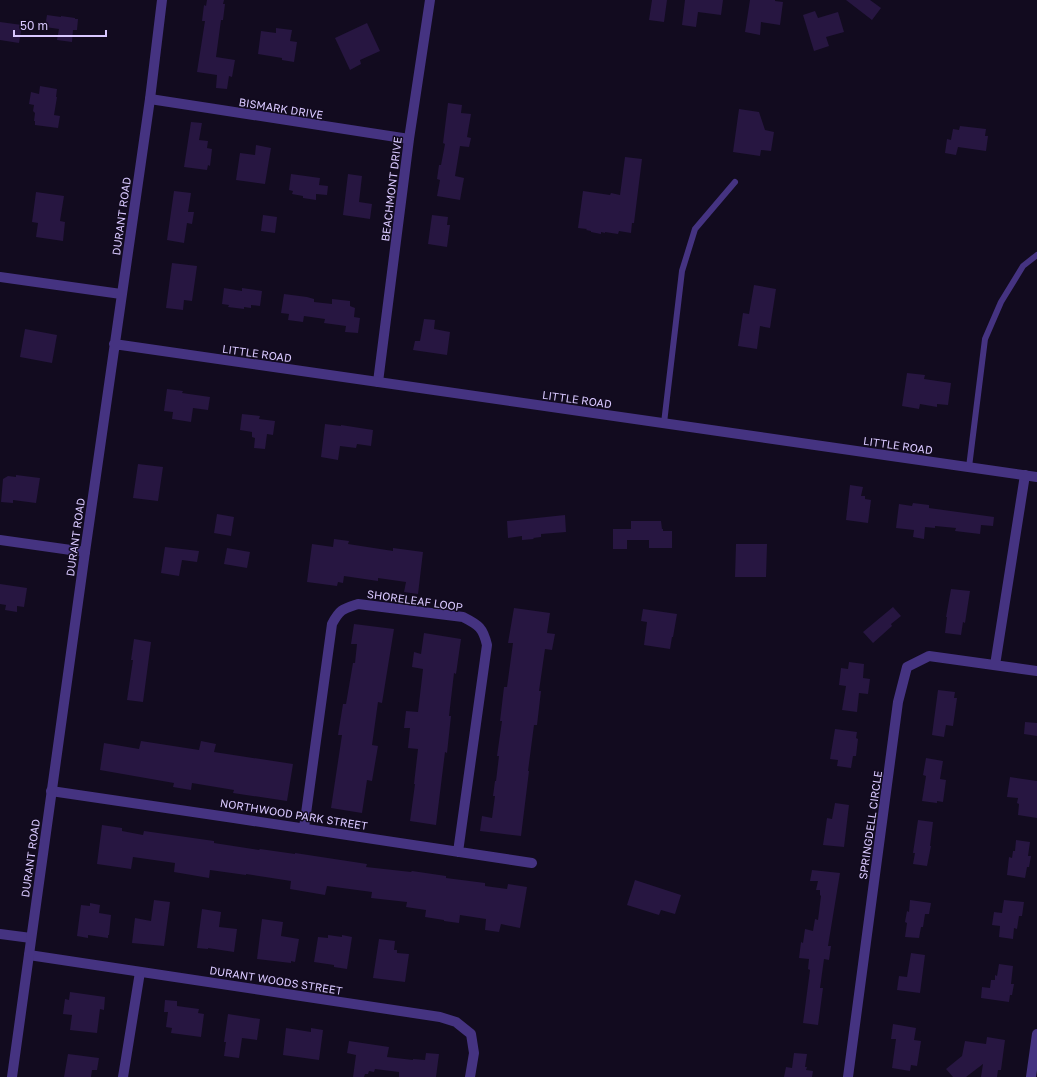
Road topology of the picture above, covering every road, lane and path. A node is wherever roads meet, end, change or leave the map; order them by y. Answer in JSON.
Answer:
{"nodes":[{"id":1,"x":162,"y":0,"type":"edge"},
{"id":2,"x":430,"y":0,"type":"edge"},
{"id":3,"x":150,"y":99,"type":"junction"},
{"id":4,"x":409,"y":140,"type":"junction"},
{"id":5,"x":735,"y":182,"type":"dead end"},
{"id":6,"x":1037,"y":255,"type":"edge"},
{"id":7,"x":0,"y":277,"type":"edge"},
{"id":8,"x":122,"y":294,"type":"junction"},
{"id":9,"x":114,"y":344,"type":"junction"},
{"id":10,"x":378,"y":382,"type":"junction"},
{"id":11,"x":664,"y":423,"type":"junction"},
{"id":12,"x":969,"y":467,"type":"junction"},
{"id":13,"x":1025,"y":475,"type":"junction"},
{"id":14,"x":1037,"y":477,"type":"edge"},
{"id":15,"x":0,"y":540,"type":"edge"},
{"id":16,"x":85,"y":552,"type":"junction"},
{"id":17,"x":994,"y":665,"type":"junction"},
{"id":18,"x":1037,"y":671,"type":"edge"},
{"id":19,"x":51,"y":791,"type":"junction"},
{"id":20,"x":304,"y":828,"type":"junction"},
{"id":21,"x":458,"y":852,"type":"junction"},
{"id":22,"x":532,"y":863,"type":"dead end"},
{"id":23,"x":0,"y":934,"type":"edge"},
{"id":24,"x":31,"y":938,"type":"junction"},
{"id":25,"x":29,"y":955,"type":"junction"},
{"id":26,"x":140,"y":972,"type":"junction"},
{"id":27,"x":1037,"y":1034,"type":"edge"},
{"id":28,"x":12,"y":1077,"type":"edge"},
{"id":29,"x":124,"y":1077,"type":"edge"},
{"id":30,"x":470,"y":1077,"type":"edge"},
{"id":31,"x":848,"y":1077,"type":"edge"},
{"id":32,"x":1031,"y":1077,"type":"edge"}],
"edges":[{"from":1,"to":3,"type":"street","name":"DURANT ROAD"},
{"from":2,"to":4,"type":"street","name":"BEACHMONT DRIVE"},
{"from":3,"to":4,"type":"street","name":"BISMARK DRIVE"},
{"from":3,"to":8,"type":"street","name":"DURANT ROAD"},
{"from":4,"to":10,"type":"street","name":"BEACHMONT DRIVE"},
{"from":5,"to":11,"type":"lane"},
{"from":6,"to":12,"type":"lane"},
{"from":7,"to":8,"type":"street"},
{"from":8,"to":9,"type":"street","name":"DURANT ROAD"},
{"from":9,"to":10,"type":"street","name":"LITTLE ROAD"},
{"from":9,"to":16,"type":"street","name":"DURANT ROAD"},
{"from":10,"to":11,"type":"street","name":"LITTLE ROAD"},
{"from":11,"to":12,"type":"street","name":"LITTLE ROAD"},
{"from":12,"to":13,"type":"street","name":"LITTLE ROAD"},
{"from":13,"to":14,"type":"street","name":"LITTLE ROAD"},
{"from":13,"to":17,"type":"street"},
{"from":15,"to":16,"type":"street"},
{"from":16,"to":19,"type":"street","name":"DURANT ROAD"},
{"from":17,"to":18,"type":"street","name":"SPRINGDELL CIRCLE"},
{"from":17,"to":31,"type":"street","name":"SPRINGDELL CIRCLE"},
{"from":19,"to":20,"type":"street","name":"NORTHWOOD PARK STREET"},
{"from":19,"to":24,"type":"street","name":"DURANT ROAD"},
{"from":20,"to":21,"type":"street","name":"NORTHWOOD PARK STREET"},
{"from":20,"to":21,"type":"street","name":"SHORELEAF LOOP"},
{"from":21,"to":22,"type":"street","name":"NORTHWOOD PARK STREET"},
{"from":23,"to":24,"type":"street"},
{"from":24,"to":25,"type":"street","name":"DURANT ROAD"},
{"from":25,"to":26,"type":"street","name":"DURANT WOODS STREET"},
{"from":25,"to":28,"type":"street","name":"DURANT ROAD"},
{"from":26,"to":29,"type":"street"},
{"from":26,"to":30,"type":"street","name":"DURANT WOODS STREET"},
{"from":27,"to":32,"type":"street"}]}
